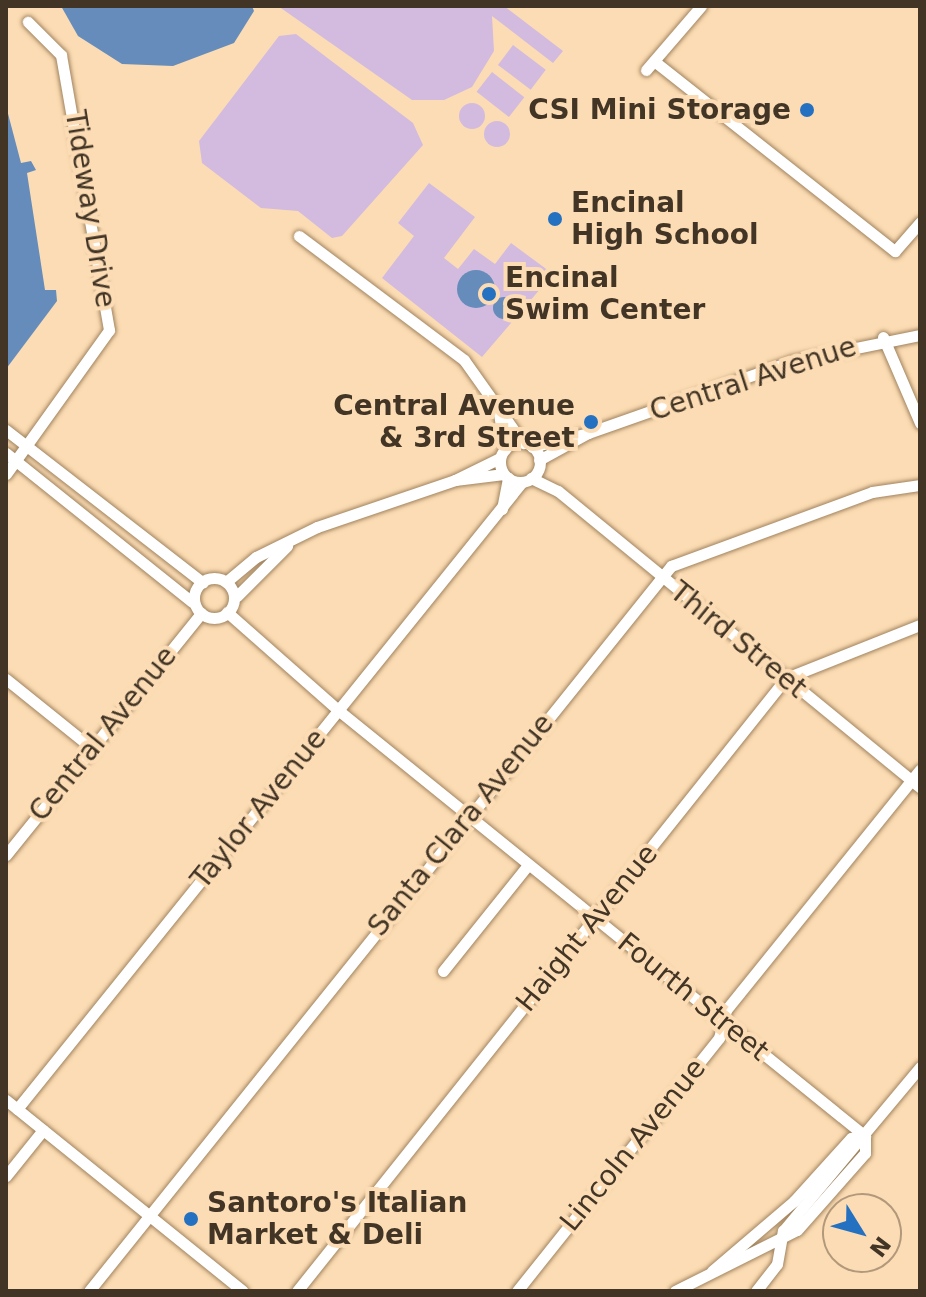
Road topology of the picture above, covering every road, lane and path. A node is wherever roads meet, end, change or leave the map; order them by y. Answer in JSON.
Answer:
{"nodes":[{"id":1,"x":701,"y":6,"type":"edge"},
{"id":2,"x":28,"y":22,"type":"dead end"},
{"id":3,"x":920,"y":222,"type":"edge"},
{"id":4,"x":299,"y":236,"type":"dead end"},
{"id":5,"x":920,"y":335,"type":"edge"},
{"id":6,"x":883,"y":337,"type":"junction"},
{"id":7,"x":498,"y":408,"type":"junction"},
{"id":8,"x":920,"y":423,"type":"edge"},
{"id":9,"x":6,"y":430,"type":"edge"},
{"id":10,"x":588,"y":433,"type":"junction"},
{"id":11,"x":29,"y":445,"type":"junction"},
{"id":12,"x":528,"y":445,"type":"junction"},
{"id":13,"x":6,"y":453,"type":"edge"},
{"id":14,"x":502,"y":454,"type":"junction"},
{"id":15,"x":16,"y":462,"type":"junction"},
{"id":16,"x":539,"y":463,"type":"junction"},
{"id":17,"x":6,"y":474,"type":"edge"},
{"id":18,"x":506,"y":476,"type":"junction"},
{"id":19,"x":455,"y":480,"type":"junction"},
{"id":20,"x":527,"y":480,"type":"junction"},
{"id":21,"x":920,"y":485,"type":"edge"},
{"id":22,"x":558,"y":491,"type":"junction"},
{"id":23,"x":502,"y":509,"type":"junction"},
{"id":24,"x":294,"y":540,"type":"junction"},
{"id":25,"x":660,"y":577,"type":"junction"},
{"id":26,"x":226,"y":582,"type":"junction"},
{"id":27,"x":203,"y":583,"type":"junction"},
{"id":28,"x":237,"y":596,"type":"junction"},
{"id":29,"x":192,"y":602,"type":"junction"},
{"id":30,"x":227,"y":612,"type":"junction"},
{"id":31,"x":201,"y":613,"type":"junction"},
{"id":32,"x":920,"y":625,"type":"edge"},
{"id":33,"x":786,"y":678,"type":"junction"},
{"id":34,"x":6,"y":679,"type":"edge"},
{"id":35,"x":338,"y":710,"type":"junction"},
{"id":36,"x":93,"y":749,"type":"junction"},
{"id":37,"x":920,"y":770,"type":"edge"},
{"id":38,"x":916,"y":784,"type":"edge"},
{"id":39,"x":468,"y":817,"type":"junction"},
{"id":40,"x":6,"y":855,"type":"edge"},
{"id":41,"x":528,"y":865,"type":"junction"},
{"id":42,"x":595,"y":919,"type":"junction"},
{"id":43,"x":443,"y":971,"type":"dead end"},
{"id":44,"x":724,"y":1024,"type":"junction"},
{"id":45,"x":920,"y":1067,"type":"edge"},
{"id":46,"x":6,"y":1100,"type":"edge"},
{"id":47,"x":17,"y":1109,"type":"junction"},
{"id":48,"x":43,"y":1130,"type":"junction"},
{"id":49,"x":865,"y":1136,"type":"junction"},
{"id":50,"x":6,"y":1176,"type":"edge"},
{"id":51,"x":150,"y":1216,"type":"junction"},
{"id":52,"x":780,"y":1243,"type":"junction"},
{"id":53,"x":712,"y":1271,"type":"junction"},
{"id":54,"x":89,"y":1291,"type":"edge"},
{"id":55,"x":243,"y":1291,"type":"edge"},
{"id":56,"x":297,"y":1291,"type":"edge"},
{"id":57,"x":517,"y":1291,"type":"edge"},
{"id":58,"x":675,"y":1291,"type":"edge"},
{"id":59,"x":756,"y":1291,"type":"edge"}],
"edges":[{"from":1,"to":3,"type":"street"},
{"from":2,"to":11,"type":"street","name":"Tideway Drive"},
{"from":4,"to":7,"type":"street"},
{"from":5,"to":6,"type":"street","name":"Central Avenue"},
{"from":6,"to":8,"type":"street"},
{"from":6,"to":10,"type":"street","name":"Central Avenue"},
{"from":7,"to":12,"type":"street"},
{"from":7,"to":14,"type":"street"},
{"from":9,"to":11,"type":"street"},
{"from":10,"to":12,"type":"street","name":"Central Avenue"},
{"from":10,"to":16,"type":"street","name":"Central Avenue"},
{"from":11,"to":15,"type":"street","name":"Tideway Drive"},
{"from":11,"to":27,"type":"street"},
{"from":12,"to":14,"type":"street","name":"Central Avenue"},
{"from":12,"to":16,"type":"street","name":"Third Street"},
{"from":13,"to":15,"type":"street"},
{"from":14,"to":18,"type":"street"},
{"from":14,"to":19,"type":"street"},
{"from":15,"to":17,"type":"street","name":"Tideway Drive"},
{"from":15,"to":29,"type":"street"},
{"from":16,"to":20,"type":"street","name":"Taylor Avenue"},
{"from":16,"to":22,"type":"street","name":"Third Street"},
{"from":18,"to":19,"type":"street"},
{"from":18,"to":20,"type":"street","name":"Third Street"},
{"from":18,"to":23,"type":"street","name":"Taylor Avenue"},
{"from":19,"to":24,"type":"street"},
{"from":20,"to":22,"type":"street","name":"Third Street"},
{"from":20,"to":23,"type":"street","name":"Taylor Avenue"},
{"from":21,"to":25,"type":"street","name":"Santa Clara Avenue"},
{"from":22,"to":25,"type":"street","name":"Third Street"},
{"from":23,"to":35,"type":"street","name":"Taylor Avenue"},
{"from":24,"to":26,"type":"street"},
{"from":24,"to":28,"type":"street"},
{"from":25,"to":33,"type":"street","name":"Third Street"},
{"from":25,"to":39,"type":"street","name":"Santa Clara Avenue"},
{"from":26,"to":27,"type":"street"},
{"from":26,"to":28,"type":"street"},
{"from":27,"to":29,"type":"street"},
{"from":28,"to":30,"type":"street"},
{"from":29,"to":31,"type":"street"},
{"from":30,"to":31,"type":"street"},
{"from":30,"to":35,"type":"street","name":"Fourth Street"},
{"from":31,"to":36,"type":"street","name":"Central Avenue"},
{"from":32,"to":33,"type":"street"},
{"from":33,"to":38,"type":"street","name":"Third Street"},
{"from":33,"to":42,"type":"street","name":"Haight Avenue"},
{"from":34,"to":36,"type":"street"},
{"from":35,"to":39,"type":"street","name":"Fourth Street"},
{"from":35,"to":47,"type":"street","name":"Taylor Avenue"},
{"from":36,"to":40,"type":"street","name":"Central Avenue"},
{"from":37,"to":38,"type":"street","name":"Lincoln Avenue"},
{"from":38,"to":44,"type":"street","name":"Lincoln Avenue"},
{"from":39,"to":41,"type":"street","name":"Fourth Street"},
{"from":39,"to":51,"type":"street","name":"Santa Clara Avenue"},
{"from":41,"to":42,"type":"street","name":"Fourth Street"},
{"from":41,"to":43,"type":"street"},
{"from":42,"to":44,"type":"street","name":"Fourth Street"},
{"from":42,"to":56,"type":"street","name":"Haight Avenue"},
{"from":44,"to":49,"type":"street","name":"Fourth Street"},
{"from":44,"to":57,"type":"street","name":"Lincoln Avenue"},
{"from":45,"to":49,"type":"street"},
{"from":46,"to":47,"type":"street"},
{"from":47,"to":48,"type":"street"},
{"from":48,"to":50,"type":"street"},
{"from":48,"to":51,"type":"street"},
{"from":49,"to":52,"type":"street"},
{"from":49,"to":53,"type":"street"},
{"from":51,"to":54,"type":"street","name":"Santa Clara Avenue"},
{"from":51,"to":55,"type":"street"},
{"from":52,"to":53,"type":"street"},
{"from":52,"to":59,"type":"street"},
{"from":53,"to":58,"type":"street"}]}
